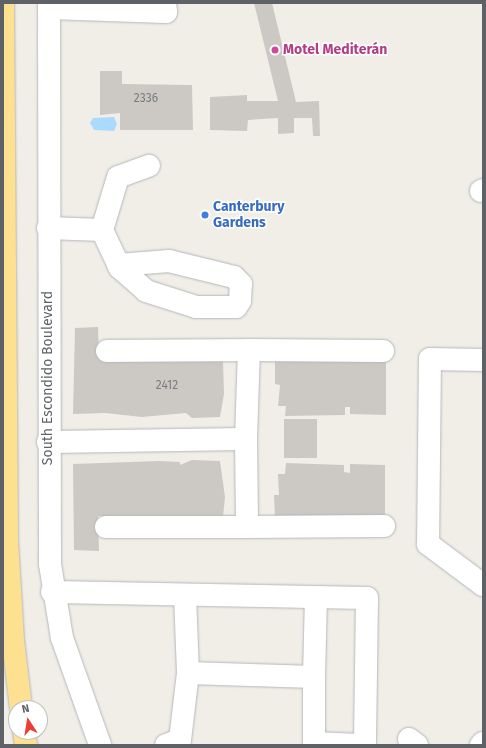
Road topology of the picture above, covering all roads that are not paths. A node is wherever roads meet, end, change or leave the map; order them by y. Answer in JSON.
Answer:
{"nodes":[{"id":1,"x":3,"y":3,"type":"edge"},
{"id":2,"x":166,"y":3,"type":"edge"},
{"id":3,"x":49,"y":6,"type":"edge"},
{"id":4,"x":149,"y":166,"type":"dead end"},
{"id":5,"x":48,"y":228,"type":"junction"},
{"id":6,"x":102,"y":230,"type":"junction"},
{"id":7,"x":118,"y":265,"type":"junction"},
{"id":8,"x":107,"y":350,"type":"dead end"},
{"id":9,"x":249,"y":350,"type":"junction"},
{"id":10,"x":383,"y":350,"type":"dead end"},
{"id":11,"x":483,"y":360,"type":"edge"},
{"id":12,"x":246,"y":439,"type":"junction"},
{"id":13,"x":48,"y":442,"type":"junction"},
{"id":14,"x":247,"y":526,"type":"junction"},
{"id":15,"x":384,"y":526,"type":"dead end"},
{"id":16,"x":106,"y":527,"type":"dead end"},
{"id":17,"x":483,"y":585,"type":"edge"},
{"id":18,"x":52,"y":592,"type":"junction"},
{"id":19,"x":185,"y":595,"type":"junction"},
{"id":20,"x":316,"y":597,"type":"junction"},
{"id":21,"x":188,"y":673,"type":"junction"},
{"id":22,"x":314,"y":677,"type":"junction"},
{"id":23,"x":20,"y":700,"type":"edge"},
{"id":24,"x":100,"y":745,"type":"edge"},
{"id":25,"x":166,"y":745,"type":"edge"},
{"id":26,"x":360,"y":745,"type":"edge"},
{"id":27,"x":365,"y":745,"type":"edge"}],
"edges":[{"from":1,"to":23,"type":"highway"},
{"from":2,"to":3,"type":"street"},
{"from":3,"to":5,"type":"street","name":"South Escondido Boulevard"},
{"from":4,"to":6,"type":"street"},
{"from":5,"to":6,"type":"street"},
{"from":5,"to":13,"type":"street","name":"South Escondido Boulevard"},
{"from":6,"to":7,"type":"street"},
{"from":7,"to":7,"type":"street"},
{"from":8,"to":9,"type":"street"},
{"from":9,"to":10,"type":"street"},
{"from":9,"to":12,"type":"street"},
{"from":11,"to":17,"type":"street"},
{"from":12,"to":13,"type":"street"},
{"from":12,"to":14,"type":"street"},
{"from":13,"to":18,"type":"street","name":"South Escondido Boulevard"},
{"from":14,"to":15,"type":"street"},
{"from":14,"to":16,"type":"street"},
{"from":18,"to":19,"type":"street"},
{"from":18,"to":24,"type":"street","name":"South Escondido Boulevard"},
{"from":19,"to":20,"type":"street"},
{"from":19,"to":21,"type":"street"},
{"from":20,"to":22,"type":"street"},
{"from":20,"to":27,"type":"street"},
{"from":21,"to":22,"type":"street"},
{"from":21,"to":25,"type":"street"},
{"from":22,"to":26,"type":"street"}]}
